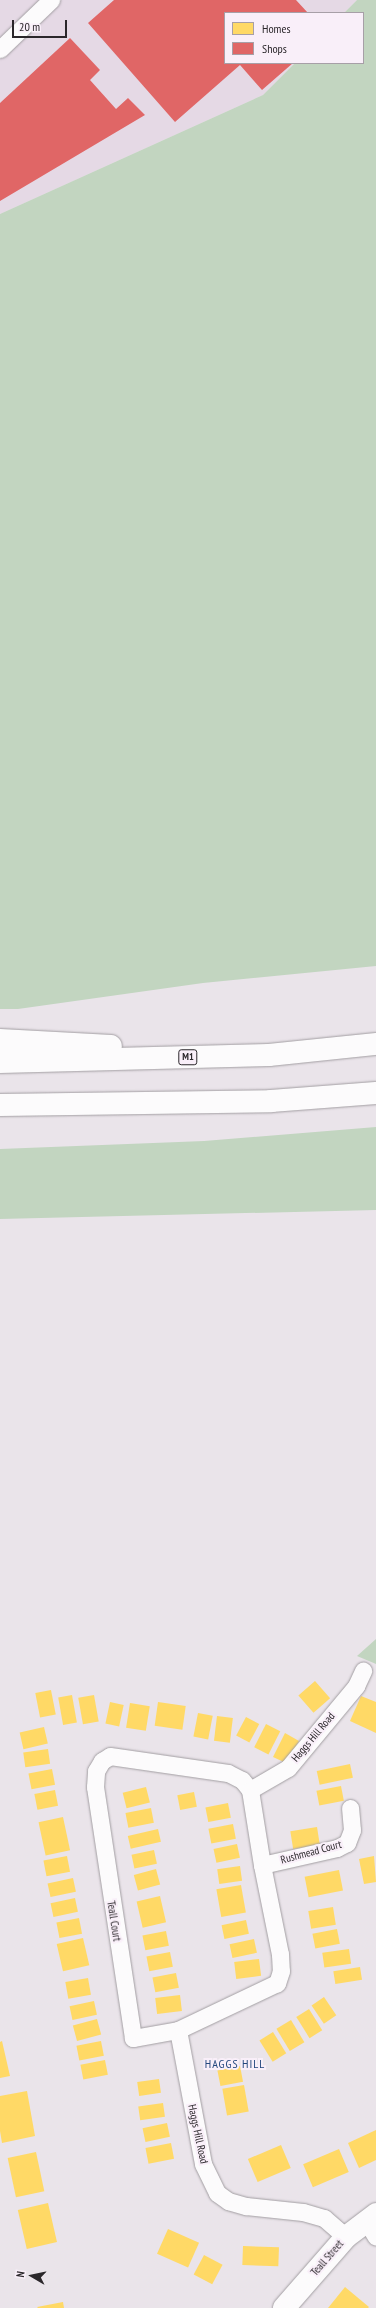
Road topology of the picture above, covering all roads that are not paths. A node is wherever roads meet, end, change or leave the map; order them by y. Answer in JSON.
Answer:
{"nodes":[{"id":1,"x":51,"y":0,"type":"edge"},
{"id":2,"x":0,"y":49,"type":"edge"},
{"id":3,"x":0,"y":1040,"type":"edge"},
{"id":4,"x":376,"y":1044,"type":"edge"},
{"id":5,"x":269,"y":1055,"type":"junction"},
{"id":6,"x":0,"y":1062,"type":"edge"},
{"id":7,"x":376,"y":1093,"type":"edge"},
{"id":8,"x":271,"y":1101,"type":"junction"},
{"id":9,"x":0,"y":1105,"type":"edge"},
{"id":10,"x":0,"y":1119,"type":"edge"},
{"id":11,"x":362,"y":1671,"type":"dead end"},
{"id":12,"x":250,"y":1790,"type":"junction"},
{"id":13,"x":350,"y":1808,"type":"dead end"},
{"id":14,"x":262,"y":1864,"type":"junction"},
{"id":15,"x":178,"y":2030,"type":"junction"},
{"id":16,"x":373,"y":2224,"type":"edge"},
{"id":17,"x":346,"y":2237,"type":"junction"},
{"id":18,"x":284,"y":2308,"type":"edge"}],
"edges":[{"from":1,"to":2,"type":"street"},
{"from":3,"to":5,"type":"main road"},
{"from":4,"to":5,"type":"main road","number":"M1"},
{"from":5,"to":6,"type":"main road","number":"M1"},
{"from":7,"to":8,"type":"main road"},
{"from":8,"to":9,"type":"main road"},
{"from":8,"to":10,"type":"main road"},
{"from":11,"to":12,"type":"street","name":"Haggs Hill Road"},
{"from":12,"to":14,"type":"street","name":"Teall Court"},
{"from":12,"to":15,"type":"street","name":"Teall Court"},
{"from":13,"to":14,"type":"street","name":"Rushmead Court"},
{"from":14,"to":15,"type":"street","name":"Teall Court"},
{"from":15,"to":17,"type":"street","name":"Haggs Hill Road"},
{"from":16,"to":17,"type":"main road","name":"Teall Street"},
{"from":17,"to":18,"type":"main road","name":"Teall Street"}]}
